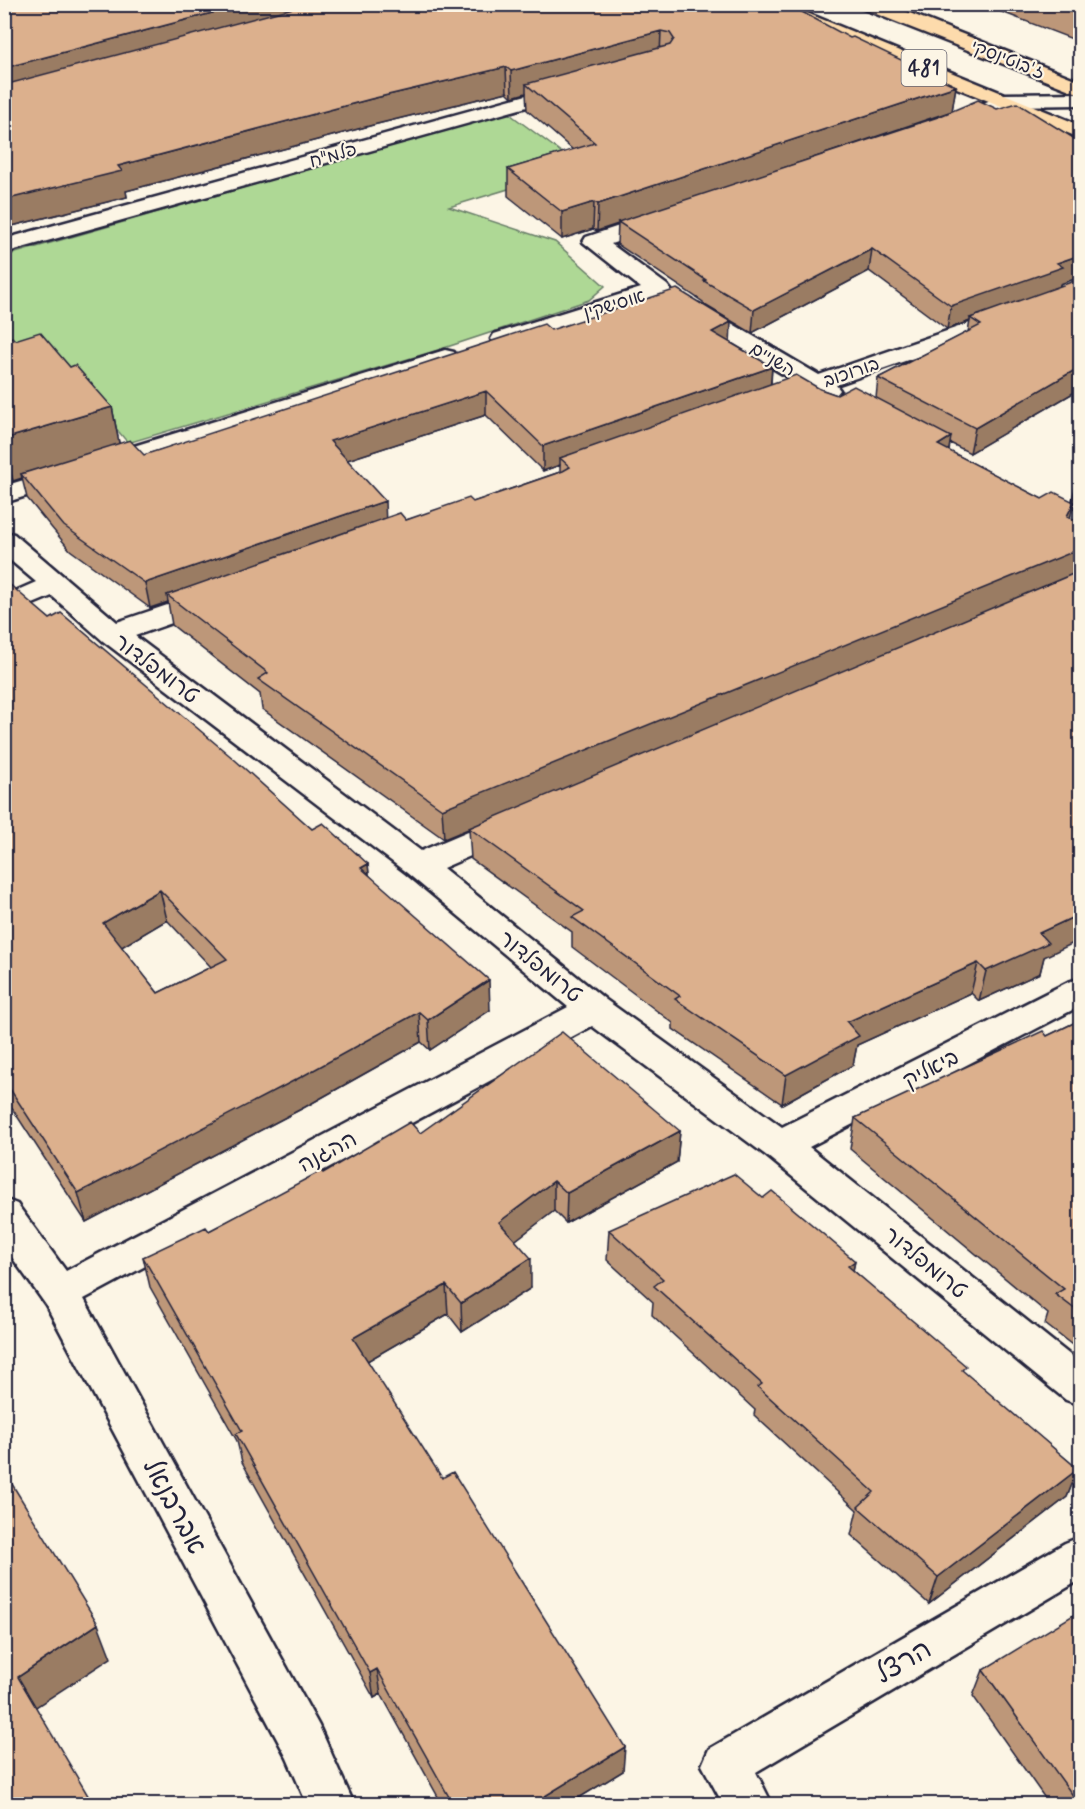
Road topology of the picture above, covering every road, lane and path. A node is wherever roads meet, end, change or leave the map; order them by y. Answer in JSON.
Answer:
{"nodes":[{"id":1,"x":768,"y":4,"type":"edge"},
{"id":2,"x":868,"y":4,"type":"edge"},
{"id":3,"x":592,"y":83,"type":"edge"},
{"id":4,"x":1080,"y":88,"type":"edge"},
{"id":5,"x":1080,"y":99,"type":"edge"},
{"id":6,"x":1005,"y":100,"type":"junction"},
{"id":7,"x":926,"y":132,"type":"edge"},
{"id":8,"x":1080,"y":132,"type":"edge"},
{"id":9,"x":683,"y":212,"type":"edge"},
{"id":10,"x":4,"y":246,"type":"edge"},
{"id":11,"x":659,"y":290,"type":"junction"},
{"id":12,"x":1080,"y":292,"type":"edge"},
{"id":13,"x":815,"y":384,"type":"junction"},
{"id":14,"x":847,"y":401,"type":"edge"},
{"id":15,"x":748,"y":408,"type":"edge"},
{"id":16,"x":4,"y":495,"type":"edge"},
{"id":17,"x":4,"y":540,"type":"edge"},
{"id":18,"x":55,"y":584,"type":"junction"},
{"id":19,"x":236,"y":591,"type":"edge"},
{"id":20,"x":4,"y":607,"type":"edge"},
{"id":21,"x":113,"y":634,"type":"junction"},
{"id":22,"x":539,"y":814,"type":"edge"},
{"id":23,"x":418,"y":865,"type":"junction"},
{"id":24,"x":1080,"y":991,"type":"edge"},
{"id":25,"x":594,"y":1010,"type":"junction"},
{"id":26,"x":780,"y":1145,"type":"junction"},
{"id":27,"x":4,"y":1215,"type":"edge"},
{"id":28,"x":60,"y":1293,"type":"junction"},
{"id":29,"x":1080,"y":1387,"type":"edge"},
{"id":30,"x":1080,"y":1557,"type":"edge"},
{"id":31,"x":331,"y":1804,"type":"edge"},
{"id":32,"x":749,"y":1804,"type":"edge"}],
"edges":[{"from":1,"to":6,"type":"main road","number":"481"},
{"from":2,"to":4,"type":"main road","name":"ז'בוטינסקי","number":"481"},
{"from":3,"to":10,"type":"street","name":"פלמ\"ח"},
{"from":5,"to":6,"type":"street"},
{"from":6,"to":7,"type":"street"},
{"from":6,"to":8,"type":"main road","number":"481"},
{"from":9,"to":11,"type":"street","name":"אוסישקין"},
{"from":11,"to":13,"type":"street","name":"השניים"},
{"from":11,"to":16,"type":"street","name":"אוסישקין"},
{"from":12,"to":13,"type":"street","name":"בורוכוב"},
{"from":13,"to":14,"type":"street","name":"השניים"},
{"from":13,"to":15,"type":"street","name":"בורוכוב"},
{"from":17,"to":18,"type":"street","name":"טרומפלדור"},
{"from":18,"to":20,"type":"street"},
{"from":18,"to":21,"type":"street","name":"טרומפלדור"},
{"from":19,"to":21,"type":"street"},
{"from":21,"to":23,"type":"street","name":"טרומפלדור"},
{"from":22,"to":23,"type":"street"},
{"from":23,"to":25,"type":"street","name":"טרומפלדור"},
{"from":24,"to":26,"type":"street","name":"ביאליק"},
{"from":25,"to":26,"type":"street","name":"טרומפלדור"},
{"from":25,"to":28,"type":"street","name":"ההגנה"},
{"from":26,"to":29,"type":"street","name":"טרומפלדור"},
{"from":27,"to":28,"type":"street","name":"אברבנאל"},
{"from":28,"to":31,"type":"street","name":"אברבנאל"},
{"from":30,"to":32,"type":"street","name":"הרצל"}]}
